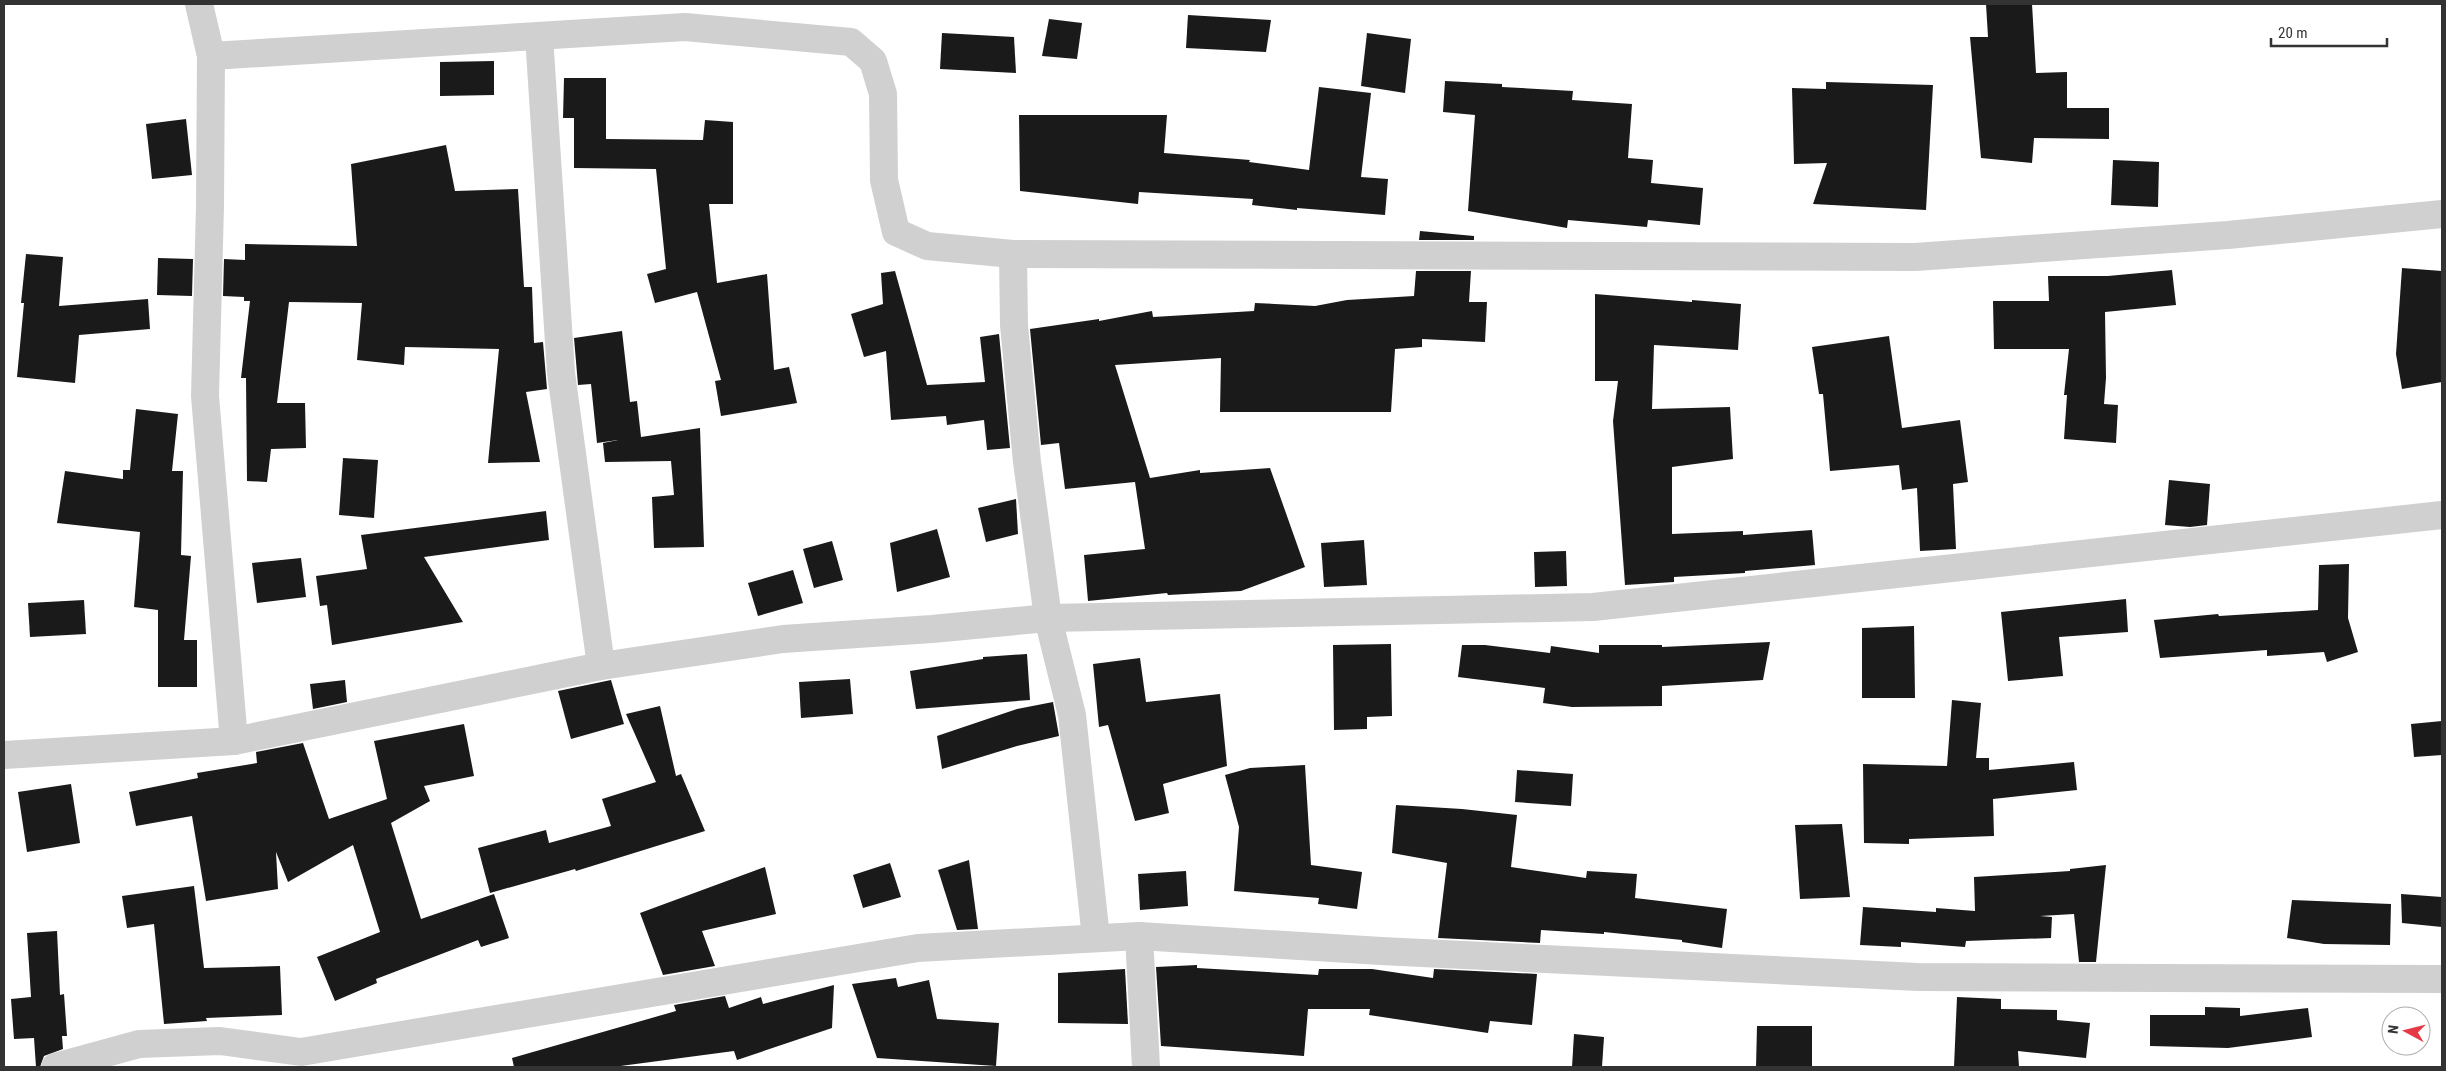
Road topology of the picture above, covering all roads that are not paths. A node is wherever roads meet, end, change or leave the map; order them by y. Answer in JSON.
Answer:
{"nodes":[{"id":1,"x":199,"y":4,"type":"edge"},
{"id":2,"x":539,"y":36,"type":"junction"},
{"id":3,"x":211,"y":56,"type":"junction"},
{"id":4,"x":2442,"y":214,"type":"edge"},
{"id":5,"x":1013,"y":254,"type":"junction"},
{"id":6,"x":2442,"y":515,"type":"edge"},
{"id":7,"x":1048,"y":618,"type":"junction"},
{"id":8,"x":601,"y":666,"type":"junction"},
{"id":9,"x":234,"y":741,"type":"junction"},
{"id":10,"x":4,"y":755,"type":"edge"},
{"id":11,"x":1139,"y":936,"type":"junction"},
{"id":12,"x":1096,"y":938,"type":"junction"},
{"id":13,"x":2442,"y":979,"type":"edge"},
{"id":14,"x":55,"y":1067,"type":"edge"},
{"id":15,"x":1146,"y":1067,"type":"edge"}],
"edges":[{"from":1,"to":3,"type":"street"},
{"from":2,"to":3,"type":"street"},
{"from":2,"to":5,"type":"street"},
{"from":2,"to":8,"type":"street"},
{"from":3,"to":9,"type":"street"},
{"from":4,"to":5,"type":"street"},
{"from":5,"to":7,"type":"street"},
{"from":6,"to":7,"type":"street"},
{"from":7,"to":8,"type":"street"},
{"from":7,"to":12,"type":"street"},
{"from":8,"to":9,"type":"street"},
{"from":9,"to":10,"type":"street"},
{"from":11,"to":12,"type":"street"},
{"from":11,"to":13,"type":"street"},
{"from":11,"to":15,"type":"street"},
{"from":12,"to":14,"type":"street"}]}
